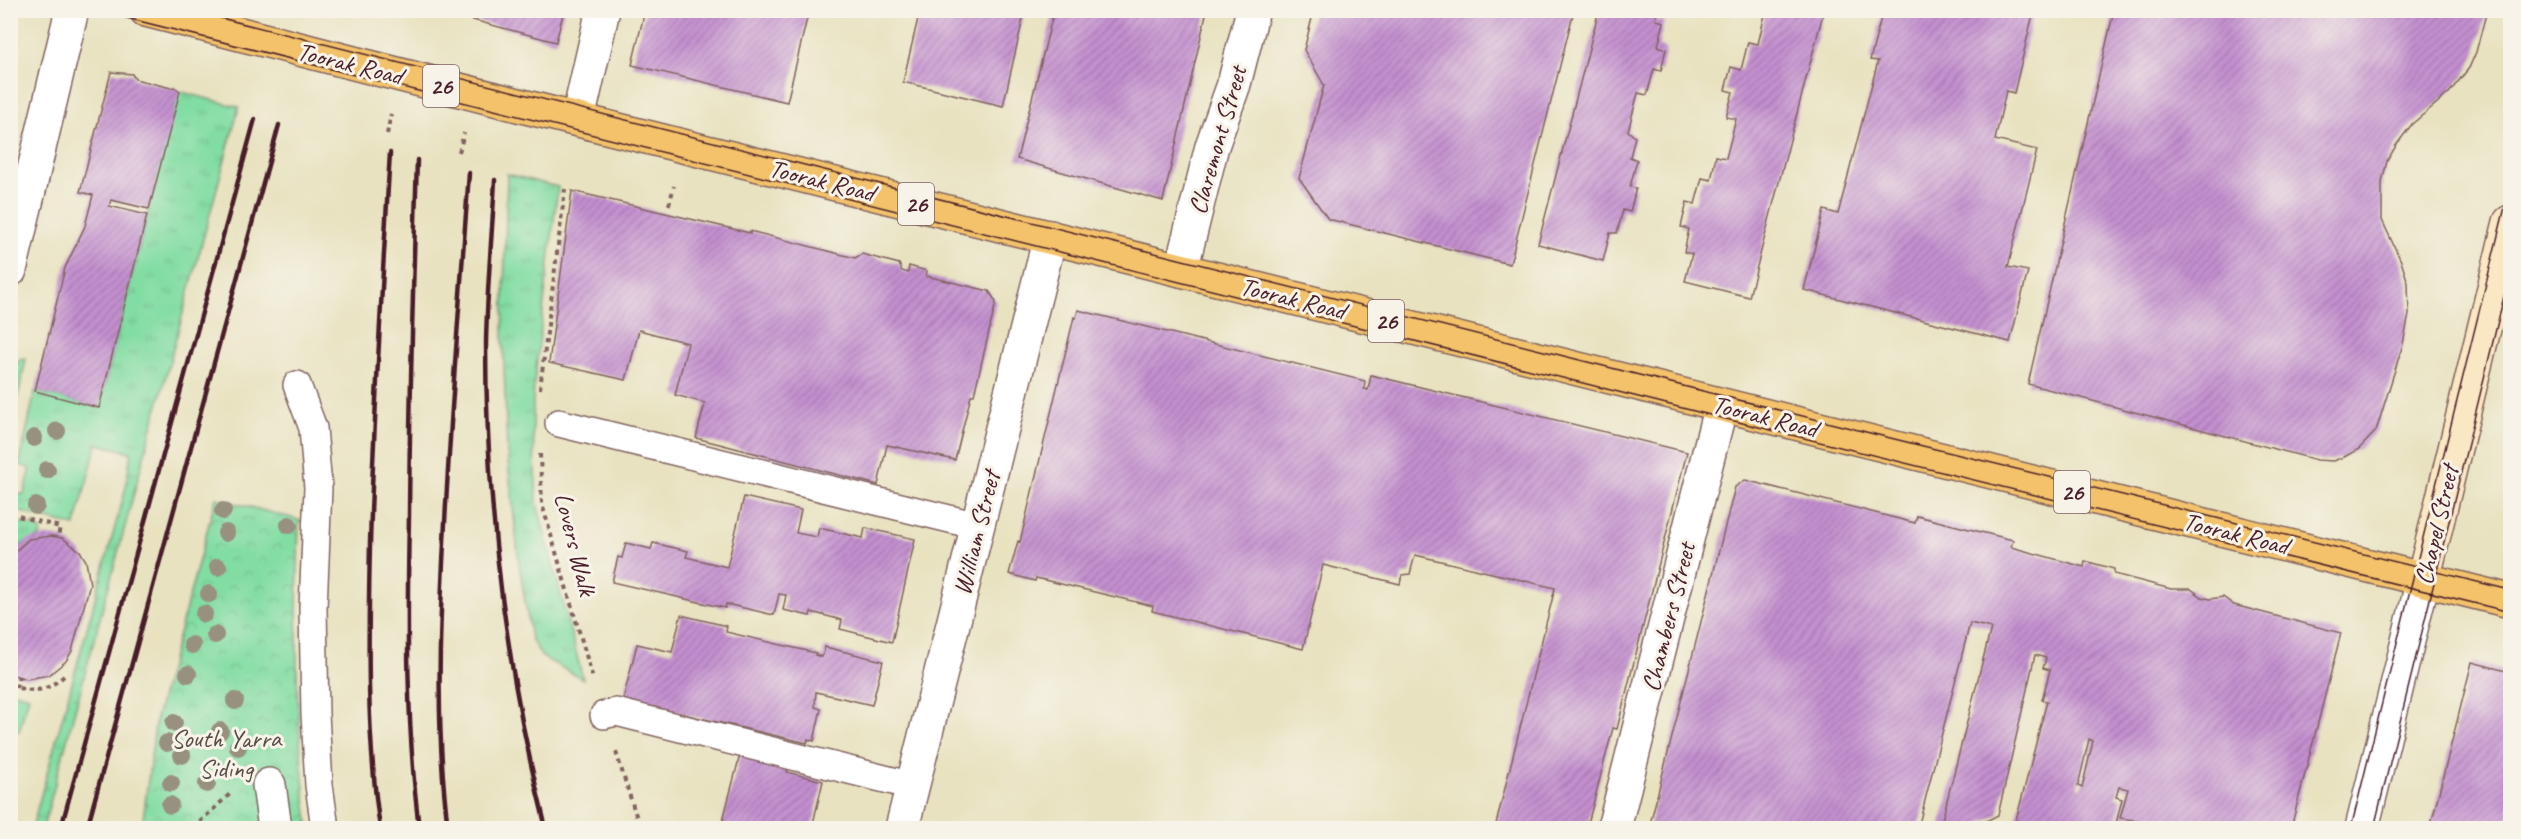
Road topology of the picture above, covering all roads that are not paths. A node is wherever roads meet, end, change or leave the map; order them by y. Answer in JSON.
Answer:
{"nodes":[{"id":1,"x":72,"y":10,"type":"edge"},
{"id":2,"x":146,"y":10,"type":"edge"},
{"id":3,"x":603,"y":10,"type":"edge"},
{"id":4,"x":1253,"y":10,"type":"edge"},
{"id":5,"x":579,"y":119,"type":"junction"},
{"id":6,"x":2511,"y":222,"type":"edge"},
{"id":7,"x":1050,"y":237,"type":"junction"},
{"id":8,"x":12,"y":256,"type":"edge"},
{"id":9,"x":1180,"y":270,"type":"junction"},
{"id":10,"x":297,"y":384,"type":"dead end"},
{"id":11,"x":1721,"y":405,"type":"junction"},
{"id":12,"x":559,"y":423,"type":"dead end"},
{"id":13,"x":978,"y":526,"type":"junction"},
{"id":14,"x":2423,"y":580,"type":"junction"},
{"id":15,"x":2511,"y":601,"type":"edge"},
{"id":16,"x":604,"y":715,"type":"road end"},
{"id":17,"x":269,"y":785,"type":"dead end"},
{"id":18,"x":913,"y":786,"type":"junction"},
{"id":19,"x":275,"y":828,"type":"edge"},
{"id":20,"x":325,"y":828,"type":"edge"},
{"id":21,"x":902,"y":828,"type":"edge"},
{"id":22,"x":1614,"y":828,"type":"edge"},
{"id":23,"x":2362,"y":828,"type":"edge"}],
"edges":[{"from":1,"to":8,"type":"street"},
{"from":2,"to":5,"type":"main road","name":"Toorak Road","number":"26"},
{"from":3,"to":5,"type":"street"},
{"from":4,"to":9,"type":"street","name":"Claremont Street"},
{"from":5,"to":7,"type":"main road","name":"Toorak Road","number":"26"},
{"from":6,"to":14,"type":"main road","name":"Chapel Street"},
{"from":7,"to":9,"type":"main road","name":"Toorak Road","number":"26"},
{"from":7,"to":13,"type":"street","name":"William Street"},
{"from":9,"to":11,"type":"main road","name":"Toorak Road","number":"26"},
{"from":10,"to":20,"type":"lane"},
{"from":11,"to":14,"type":"main road","name":"Toorak Road","number":"26"},
{"from":11,"to":22,"type":"street","name":"Chambers Street"},
{"from":12,"to":13,"type":"lane"},
{"from":13,"to":18,"type":"street","name":"William Street"},
{"from":14,"to":15,"type":"main road","name":"Toorak Road","number":"26"},
{"from":14,"to":23,"type":"street","name":"Chapel Street"},
{"from":16,"to":18,"type":"lane"},
{"from":17,"to":19,"type":"street"},
{"from":18,"to":21,"type":"street","name":"William Street"}]}
